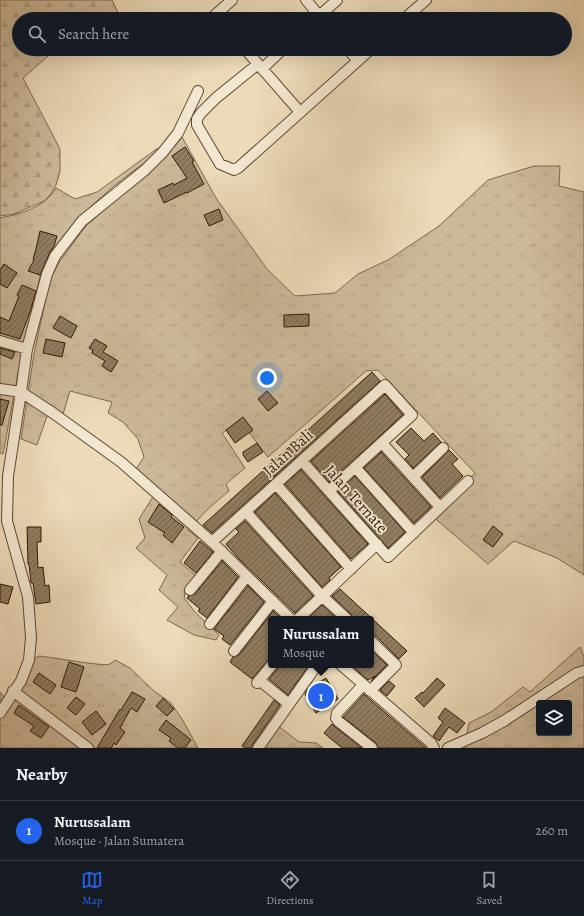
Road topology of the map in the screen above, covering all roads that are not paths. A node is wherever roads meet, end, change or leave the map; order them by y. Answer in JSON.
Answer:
{"nodes":[{"id":1,"x":232,"y":0,"type":"edge"},
{"id":2,"x":306,"y":0,"type":"edge"},
{"id":3,"x":337,"y":0,"type":"edge"},
{"id":4,"x":420,"y":2,"type":"edge"},
{"id":5,"x":218,"y":12,"type":"edge"},
{"id":6,"x":315,"y":12,"type":"edge"},
{"id":7,"x":325,"y":12,"type":"edge"},
{"id":8,"x":411,"y":12,"type":"edge"},
{"id":9,"x":251,"y":56,"type":"edge"},
{"id":10,"x":274,"y":56,"type":"edge"},
{"id":11,"x":354,"y":56,"type":"edge"},
{"id":12,"x":363,"y":56,"type":"edge"},
{"id":13,"x":358,"y":60,"type":"junction"},
{"id":14,"x":260,"y":66,"type":"junction"},
{"id":15,"x":198,"y":90,"type":"dead end"},
{"id":16,"x":300,"y":112,"type":"junction"},
{"id":17,"x":0,"y":341,"type":"edge"},
{"id":18,"x":26,"y":349,"type":"junction"},
{"id":19,"x":0,"y":389,"type":"edge"},
{"id":20,"x":21,"y":392,"type":"junction"},
{"id":21,"x":382,"y":443,"type":"junction"},
{"id":22,"x":443,"y":448,"type":"dead end"},
{"id":23,"x":302,"y":461,"type":"junction"},
{"id":24,"x":355,"y":467,"type":"junction"},
{"id":25,"x":413,"y":476,"type":"junction"},
{"id":26,"x":468,"y":481,"type":"dead end"},
{"id":27,"x":276,"y":484,"type":"junction"},
{"id":28,"x":329,"y":490,"type":"junction"},
{"id":29,"x":440,"y":507,"type":"junction"},
{"id":30,"x":246,"y":512,"type":"junction"},
{"id":31,"x":414,"y":533,"type":"junction"},
{"id":32,"x":212,"y":542,"type":"junction"},
{"id":33,"x":377,"y":544,"type":"junction"},
{"id":34,"x":222,"y":551,"type":"junction"},
{"id":35,"x":351,"y":569,"type":"junction"},
{"id":36,"x":247,"y":576,"type":"junction"},
{"id":37,"x":190,"y":590,"type":"dead end"},
{"id":38,"x":322,"y":596,"type":"junction"},
{"id":39,"x":273,"y":601,"type":"junction"},
{"id":40,"x":288,"y":616,"type":"edge"},
{"id":41,"x":301,"y":616,"type":"edge"},
{"id":42,"x":344,"y":616,"type":"edge"},
{"id":43,"x":210,"y":624,"type":"dead end"},
{"id":44,"x":374,"y":644,"type":"edge"},
{"id":45,"x":234,"y":651,"type":"dead end"},
{"id":46,"x":270,"y":668,"type":"edge"},
{"id":47,"x":315,"y":668,"type":"edge"},
{"id":48,"x":344,"y":668,"type":"edge"},
{"id":49,"x":584,"y":671,"type":"edge"},
{"id":50,"x":367,"y":688,"type":"junction"},
{"id":51,"x":14,"y":691,"type":"junction"},
{"id":52,"x":290,"y":704,"type":"junction"},
{"id":53,"x":0,"y":713,"type":"edge"},
{"id":54,"x":88,"y":748,"type":"edge"},
{"id":55,"x":258,"y":748,"type":"edge"},
{"id":56,"x":372,"y":748,"type":"edge"},
{"id":57,"x":434,"y":748,"type":"edge"},
{"id":58,"x":448,"y":748,"type":"edge"}],
"edges":[{"from":1,"to":5,"type":"street"},
{"from":2,"to":6,"type":"street"},
{"from":3,"to":7,"type":"street"},
{"from":4,"to":8,"type":"street"},
{"from":9,"to":14,"type":"street"},
{"from":10,"to":14,"type":"street"},
{"from":11,"to":13,"type":"street"},
{"from":12,"to":13,"type":"street"},
{"from":13,"to":16,"type":"street"},
{"from":14,"to":16,"type":"street"},
{"from":14,"to":16,"type":"street"},
{"from":15,"to":18,"type":"street"},
{"from":17,"to":18,"type":"street"},
{"from":18,"to":20,"type":"street"},
{"from":19,"to":20,"type":"street"},
{"from":20,"to":32,"type":"street"},
{"from":20,"to":51,"type":"street"},
{"from":21,"to":23,"type":"street","name":"Jalan Bali"},
{"from":21,"to":24,"type":"street"},
{"from":21,"to":25,"type":"street"},
{"from":22,"to":25,"type":"street"},
{"from":23,"to":27,"type":"street","name":"Jalan Bali"},
{"from":23,"to":28,"type":"street","name":"Jalan Ternate"},
{"from":24,"to":28,"type":"street"},
{"from":24,"to":31,"type":"street"},
{"from":25,"to":29,"type":"street"},
{"from":26,"to":29,"type":"street"},
{"from":27,"to":30,"type":"street","name":"Jalan Bali"},
{"from":27,"to":35,"type":"street"},
{"from":28,"to":33,"type":"street","name":"Jalan Ternate"},
{"from":29,"to":31,"type":"street"},
{"from":30,"to":32,"type":"street","name":"Jalan Bali"},
{"from":30,"to":38,"type":"street"},
{"from":31,"to":33,"type":"street","name":"Jalan Ternate"},
{"from":32,"to":34,"type":"street"},
{"from":33,"to":35,"type":"street"},
{"from":34,"to":36,"type":"street"},
{"from":34,"to":37,"type":"street"},
{"from":35,"to":38,"type":"street"},
{"from":36,"to":39,"type":"street"},
{"from":36,"to":43,"type":"street"},
{"from":38,"to":41,"type":"street"},
{"from":38,"to":42,"type":"street"},
{"from":39,"to":40,"type":"street"},
{"from":39,"to":45,"type":"street"},
{"from":44,"to":50,"type":"street"},
{"from":46,"to":52,"type":"street"},
{"from":47,"to":52,"type":"street"},
{"from":48,"to":50,"type":"street"},
{"from":49,"to":58,"type":"street"},
{"from":50,"to":56,"type":"street"},
{"from":50,"to":57,"type":"street"},
{"from":51,"to":53,"type":"street"},
{"from":51,"to":54,"type":"street"},
{"from":52,"to":55,"type":"street"}]}
